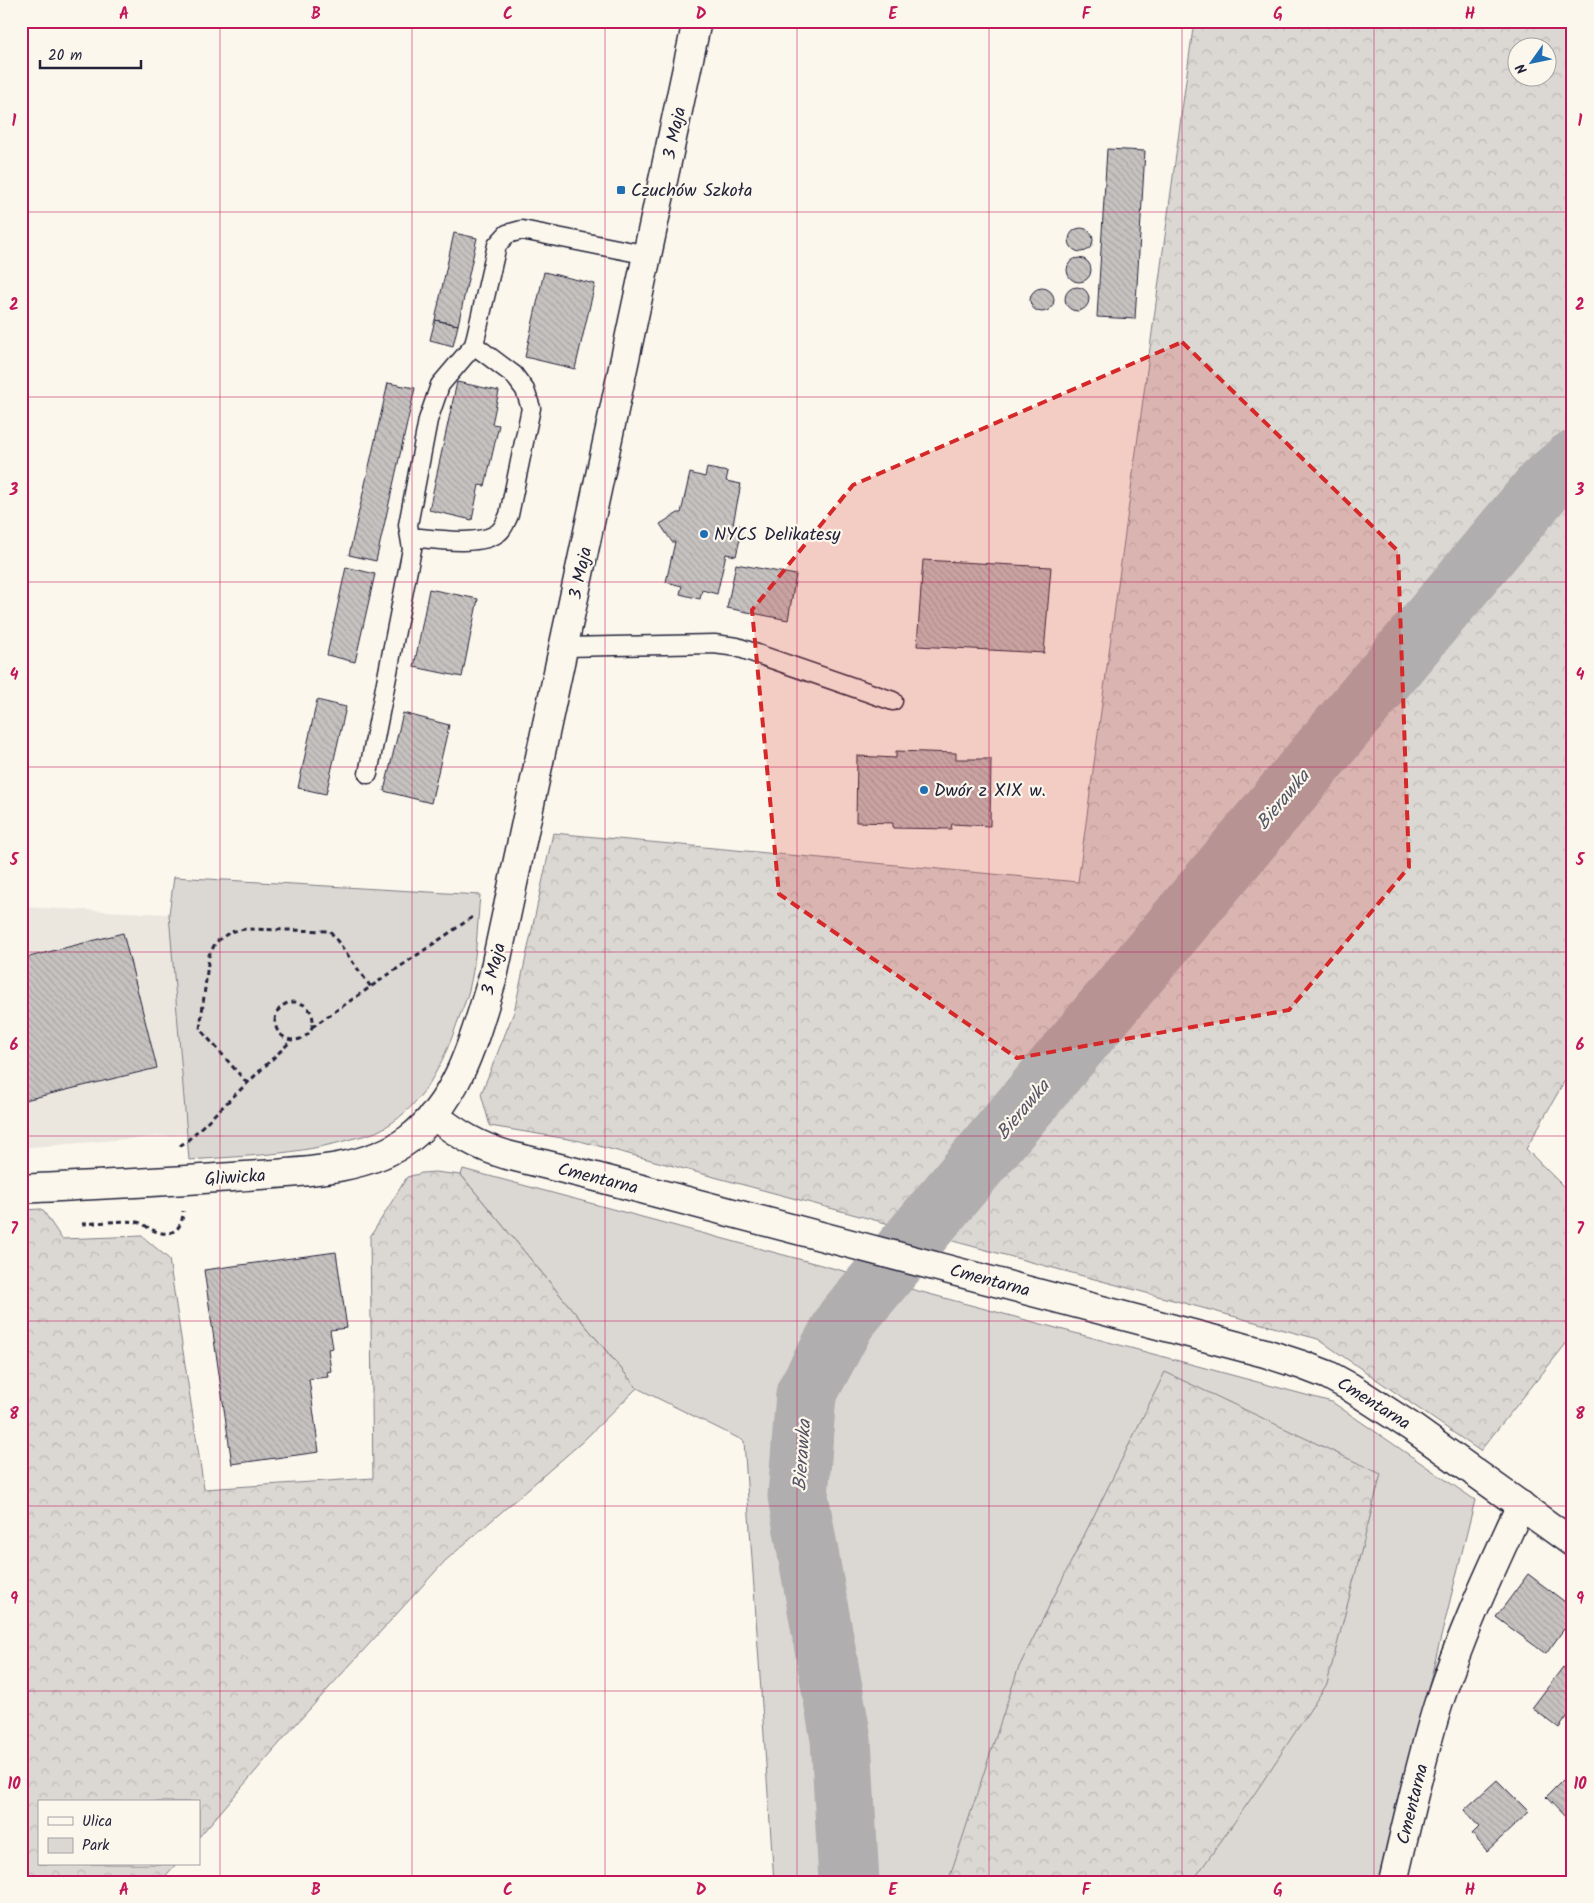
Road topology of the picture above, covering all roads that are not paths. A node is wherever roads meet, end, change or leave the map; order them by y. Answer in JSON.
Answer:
{"nodes":[{"id":1,"x":697,"y":21,"type":"edge"},
{"id":2,"x":648,"y":255,"type":"junction"},
{"id":3,"x":474,"y":345,"type":"junction"},
{"id":4,"x":410,"y":537,"type":"junction"},
{"id":5,"x":564,"y":647,"type":"junction"},
{"id":6,"x":893,"y":701,"type":"dead end"},
{"id":7,"x":368,"y":774,"type":"dead end"},
{"id":8,"x":433,"y":1115,"type":"junction"},
{"id":9,"x":21,"y":1189,"type":"edge"},
{"id":10,"x":1521,"y":1505,"type":"junction"},
{"id":11,"x":1573,"y":1544,"type":"edge"},
{"id":12,"x":1393,"y":1882,"type":"edge"}],
"edges":[{"from":1,"to":2,"type":"street","name":"3 Maja"},
{"from":2,"to":3,"type":"lane"},
{"from":2,"to":5,"type":"street","name":"3 Maja"},
{"from":3,"to":4,"type":"lane"},
{"from":3,"to":4,"type":"lane"},
{"from":4,"to":7,"type":"lane"},
{"from":5,"to":6,"type":"lane"},
{"from":5,"to":8,"type":"street","name":"3 Maja"},
{"from":8,"to":9,"type":"street","name":"Gliwicka"},
{"from":8,"to":10,"type":"street","name":"Cmentarna"},
{"from":10,"to":11,"type":"street","name":"Cmentarna"},
{"from":10,"to":12,"type":"street","name":"Cmentarna"}]}
